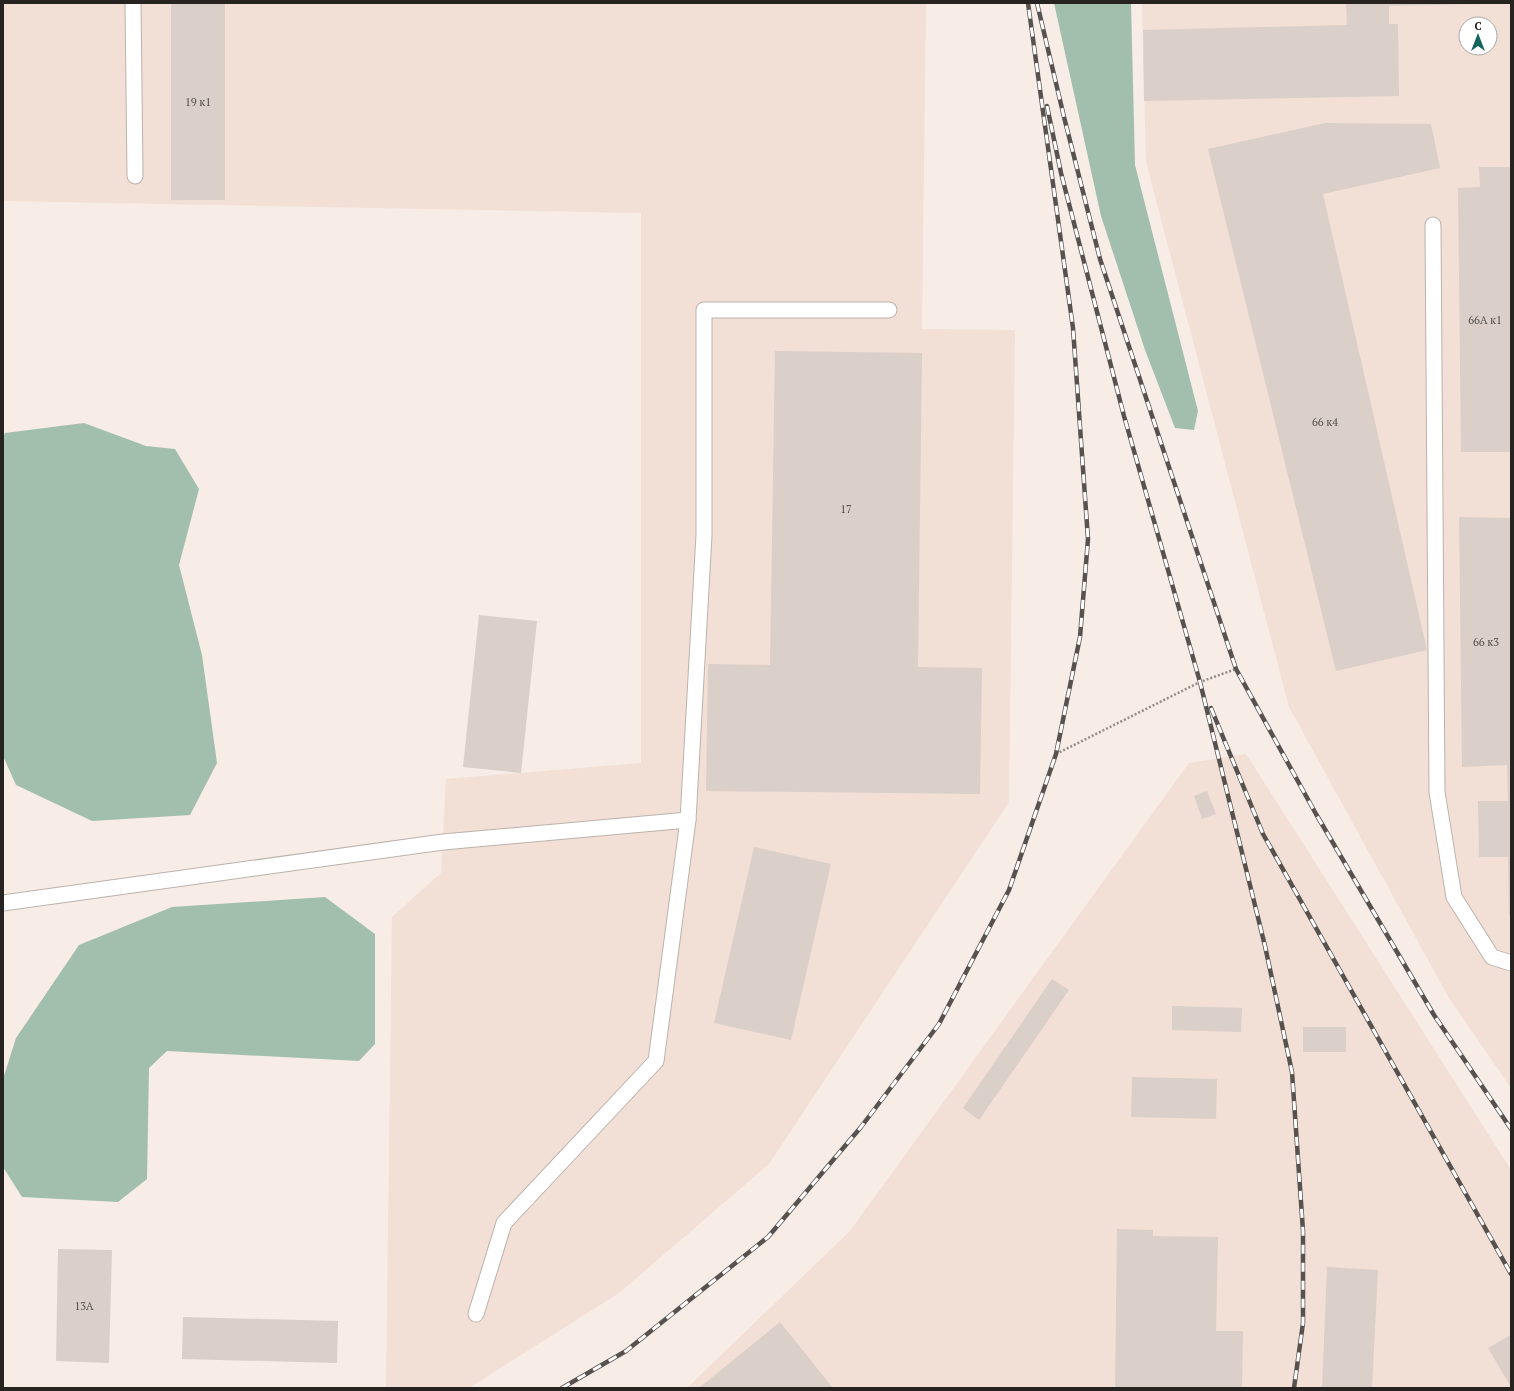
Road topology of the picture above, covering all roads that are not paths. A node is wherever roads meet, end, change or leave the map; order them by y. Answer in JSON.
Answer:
{"nodes":[{"id":1,"x":133,"y":3,"type":"edge"},
{"id":2,"x":135,"y":176,"type":"dead end"},
{"id":3,"x":1433,"y":224,"type":"dead end"},
{"id":4,"x":889,"y":310,"type":"dead end"},
{"id":5,"x":688,"y":820,"type":"junction"},
{"id":6,"x":3,"y":903,"type":"edge"},
{"id":7,"x":1511,"y":962,"type":"edge"},
{"id":8,"x":476,"y":1314,"type":"dead end"}],
"edges":[{"from":1,"to":2,"type":"lane"},
{"from":3,"to":7,"type":"lane"},
{"from":4,"to":5,"type":"lane"},
{"from":5,"to":6,"type":"lane"},
{"from":5,"to":8,"type":"lane"}]}
